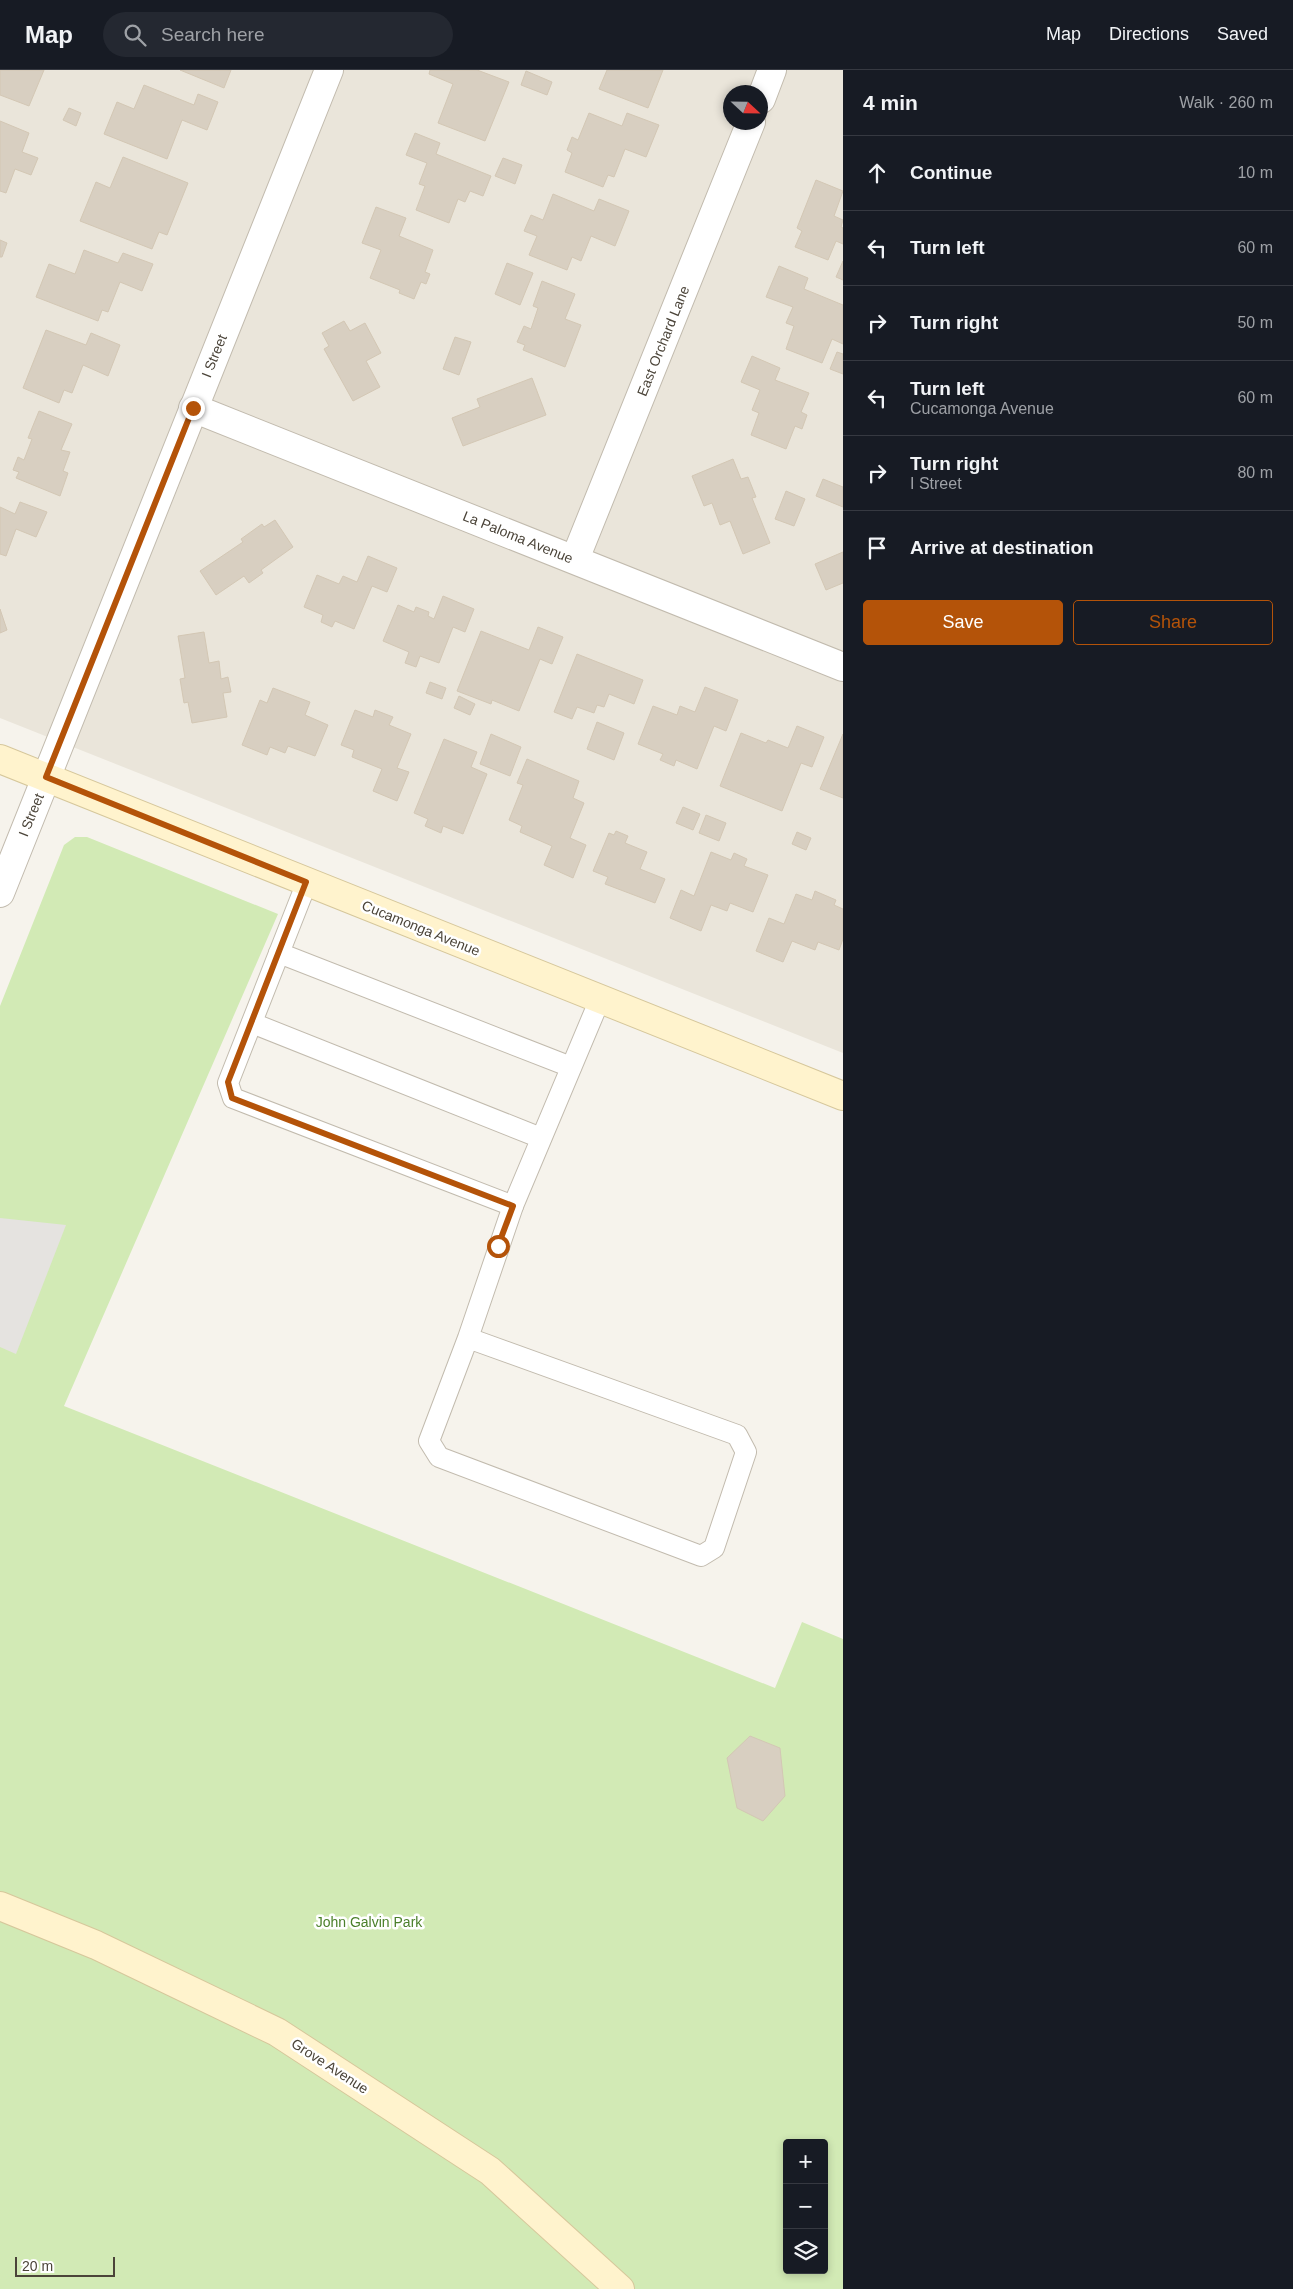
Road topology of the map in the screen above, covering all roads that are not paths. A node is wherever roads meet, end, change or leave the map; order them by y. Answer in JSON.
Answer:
{"nodes":[{"id":1,"x":329,"y":70,"type":"edge"},
{"id":2,"x":772,"y":70,"type":"edge"},
{"id":3,"x":766,"y":85,"type":"edge"},
{"id":4,"x":748,"y":130,"type":"edge"},
{"id":5,"x":193,"y":408,"type":"junction"},
{"id":6,"x":575,"y":559,"type":"junction"},
{"id":7,"x":843,"y":667,"type":"edge"},
{"id":8,"x":0,"y":759,"type":"edge"},
{"id":9,"x":46,"y":777,"type":"junction"},
{"id":10,"x":306,"y":882,"type":"junction"},
{"id":11,"x":0,"y":893,"type":"edge"},
{"id":12,"x":279,"y":953,"type":"junction"},
{"id":13,"x":600,"y":999,"type":"junction"},
{"id":14,"x":252,"y":1023,"type":"junction"},
{"id":15,"x":571,"y":1067,"type":"junction"},
{"id":16,"x":843,"y":1096,"type":"edge"},
{"id":17,"x":541,"y":1138,"type":"junction"},
{"id":18,"x":513,"y":1206,"type":"junction"},
{"id":19,"x":468,"y":1338,"type":"junction"},
{"id":20,"x":0,"y":1906,"type":"edge"},
{"id":21,"x":620,"y":2289,"type":"edge"}],
"edges":[{"from":1,"to":5,"type":"street","name":"I Street"},
{"from":2,"to":3,"type":"street"},
{"from":4,"to":6,"type":"street","name":"East Orchard Lane"},
{"from":5,"to":6,"type":"street","name":"La Paloma Avenue"},
{"from":5,"to":9,"type":"street","name":"I Street"},
{"from":6,"to":7,"type":"street","name":"La Paloma Avenue"},
{"from":8,"to":9,"type":"street","name":"Cucamonga Avenue"},
{"from":9,"to":10,"type":"street","name":"Cucamonga Avenue"},
{"from":9,"to":11,"type":"street","name":"I Street"},
{"from":10,"to":12,"type":"lane"},
{"from":10,"to":13,"type":"street","name":"Cucamonga Avenue"},
{"from":12,"to":14,"type":"lane"},
{"from":12,"to":15,"type":"lane"},
{"from":13,"to":15,"type":"lane"},
{"from":13,"to":16,"type":"street","name":"Cucamonga Avenue"},
{"from":14,"to":17,"type":"lane"},
{"from":14,"to":18,"type":"lane"},
{"from":15,"to":17,"type":"lane"},
{"from":17,"to":18,"type":"lane"},
{"from":18,"to":19,"type":"lane"},
{"from":19,"to":19,"type":"lane"},
{"from":20,"to":21,"type":"street","name":"Grove Avenue"}]}
